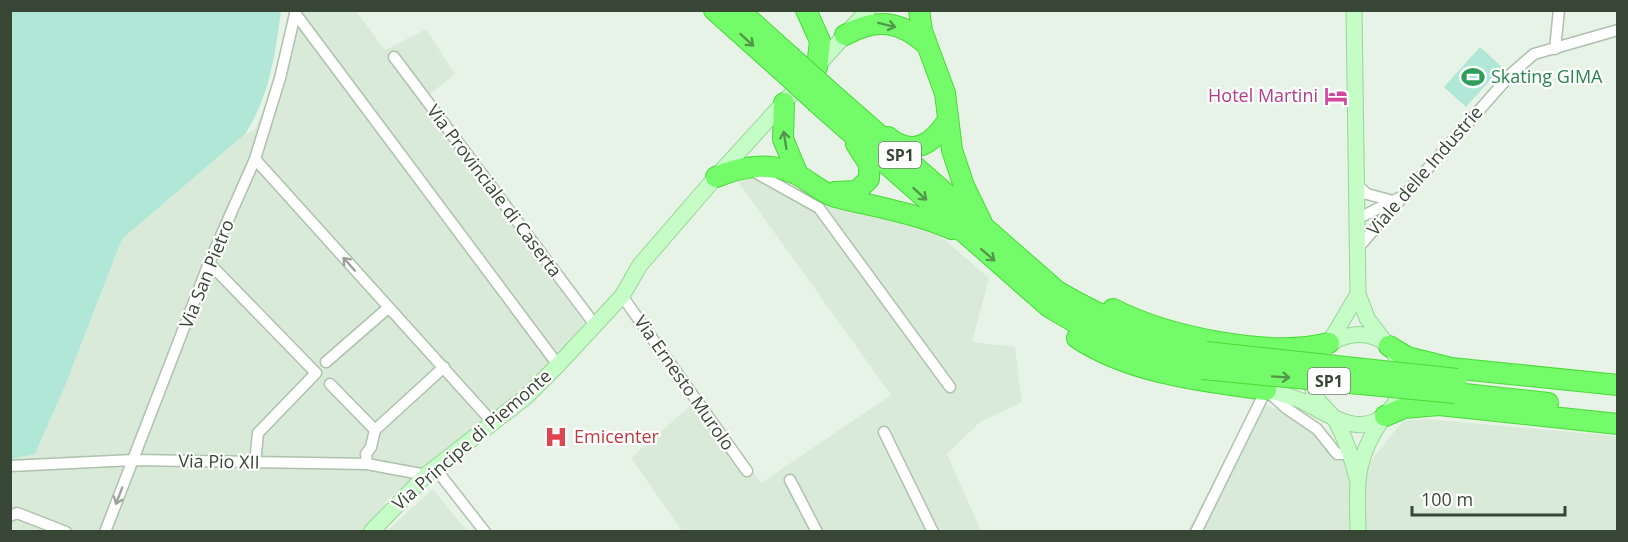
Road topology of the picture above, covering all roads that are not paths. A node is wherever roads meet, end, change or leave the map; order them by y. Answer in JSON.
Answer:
{"nodes":[{"id":1,"x":739,"y":10,"type":"edge"},
{"id":2,"x":806,"y":10,"type":"edge"},
{"id":3,"x":868,"y":10,"type":"edge"},
{"id":4,"x":919,"y":10,"type":"edge"},
{"id":5,"x":1354,"y":10,"type":"edge"},
{"id":6,"x":1559,"y":10,"type":"edge"},
{"id":7,"x":296,"y":12,"type":"edge"},
{"id":8,"x":715,"y":12,"type":"edge"},
{"id":9,"x":1617,"y":30,"type":"edge"},
{"id":10,"x":845,"y":35,"type":"junction"},
{"id":11,"x":927,"y":45,"type":"junction"},
{"id":12,"x":1556,"y":49,"type":"junction"},
{"id":13,"x":394,"y":57,"type":"dead end"},
{"id":14,"x":785,"y":62,"type":"junction"},
{"id":15,"x":817,"y":67,"type":"junction"},
{"id":16,"x":784,"y":103,"type":"junction"},
{"id":17,"x":849,"y":119,"type":"junction"},
{"id":18,"x":948,"y":120,"type":"junction"},
{"id":19,"x":255,"y":159,"type":"junction"},
{"id":20,"x":747,"y":167,"type":"junction"},
{"id":21,"x":798,"y":175,"type":"junction"},
{"id":22,"x":716,"y":177,"type":"junction"},
{"id":23,"x":1356,"y":184,"type":"junction"},
{"id":24,"x":818,"y":188,"type":"junction"},
{"id":25,"x":1404,"y":195,"type":"junction"},
{"id":26,"x":1393,"y":201,"type":"junction"},
{"id":27,"x":1357,"y":219,"type":"junction"},
{"id":28,"x":986,"y":230,"type":"junction"},
{"id":29,"x":966,"y":235,"type":"junction"},
{"id":30,"x":1357,"y":249,"type":"junction"},
{"id":31,"x":209,"y":263,"type":"junction"},
{"id":32,"x":1013,"y":265,"type":"junction"},
{"id":33,"x":1358,"y":294,"type":"junction"},
{"id":34,"x":622,"y":296,"type":"junction"},
{"id":35,"x":388,"y":308,"type":"junction"},
{"id":36,"x":595,"y":325,"type":"junction"},
{"id":37,"x":1329,"y":343,"type":"junction"},
{"id":38,"x":1389,"y":346,"type":"junction"},
{"id":39,"x":326,"y":362,"type":"dead end"},
{"id":40,"x":558,"y":365,"type":"junction"},
{"id":41,"x":444,"y":367,"type":"junction"},
{"id":42,"x":330,"y":384,"type":"dead end"},
{"id":43,"x":1617,"y":385,"type":"edge"},
{"id":44,"x":1456,"y":386,"type":"junction"},
{"id":45,"x":950,"y":387,"type":"dead end"},
{"id":46,"x":1266,"y":390,"type":"junction"},
{"id":47,"x":1617,"y":395,"type":"edge"},
{"id":48,"x":1617,"y":411,"type":"edge"},
{"id":49,"x":1385,"y":416,"type":"junction"},
{"id":50,"x":1334,"y":419,"type":"junction"},
{"id":51,"x":494,"y":424,"type":"junction"},
{"id":52,"x":1617,"y":424,"type":"edge"},
{"id":53,"x":375,"y":430,"type":"junction"},
{"id":54,"x":884,"y":432,"type":"dead end"},
{"id":55,"x":1350,"y":454,"type":"junction"},
{"id":56,"x":133,"y":460,"type":"junction"},
{"id":57,"x":255,"y":463,"type":"junction"},
{"id":58,"x":367,"y":464,"type":"junction"},
{"id":59,"x":10,"y":465,"type":"edge"},
{"id":60,"x":431,"y":471,"type":"junction"},
{"id":61,"x":747,"y":471,"type":"dead end"},
{"id":62,"x":1357,"y":478,"type":"junction"},
{"id":63,"x":790,"y":480,"type":"dead end"},
{"id":64,"x":10,"y":516,"type":"edge"},
{"id":65,"x":66,"y":531,"type":"edge"},
{"id":66,"x":105,"y":531,"type":"edge"},
{"id":67,"x":371,"y":531,"type":"edge"},
{"id":68,"x":485,"y":531,"type":"edge"},
{"id":69,"x":817,"y":531,"type":"edge"},
{"id":70,"x":933,"y":531,"type":"edge"},
{"id":71,"x":1196,"y":531,"type":"edge"},
{"id":72,"x":1358,"y":531,"type":"edge"}],
"edges":[{"from":1,"to":14,"type":"highway","number":"SP1"},
{"from":2,"to":15,"type":"highway"},
{"from":3,"to":10,"type":"street","name":"Via Principe di Piemonte"},
{"from":4,"to":11,"type":"highway"},
{"from":5,"to":23,"type":"street"},
{"from":6,"to":12,"type":"street"},
{"from":7,"to":19,"type":"street","name":"Via San Pietro"},
{"from":7,"to":40,"type":"street"},
{"from":8,"to":14,"type":"highway","number":"SP1","one_way":true},
{"from":9,"to":12,"type":"street","name":"Viale delle Industrie"},
{"from":10,"to":11,"type":"highway","one_way":true},
{"from":10,"to":15,"type":"street","name":"Via Principe di Piemonte"},
{"from":11,"to":18,"type":"highway"},
{"from":12,"to":25,"type":"street","name":"Viale delle Industrie"},
{"from":13,"to":36,"type":"street","name":"Via Provinciale di Caserta"},
{"from":14,"to":17,"type":"highway","number":"SP1","bridge":true},
{"from":15,"to":16,"type":"street","name":"Via Principe di Piemonte"},
{"from":21,"to":16,"type":"highway","one_way":true},
{"from":16,"to":22,"type":"street","name":"Via Principe di Piemonte"},
{"from":17,"to":18,"type":"highway"},
{"from":17,"to":24,"type":"highway"},
{"from":17,"to":28,"type":"highway","number":"SP1"},
{"from":17,"to":29,"type":"highway","number":"SP1","one_way":true},
{"from":18,"to":28,"type":"highway"},
{"from":19,"to":31,"type":"street","name":"Via San Pietro"},
{"from":35,"to":19,"type":"street","one_way":true},
{"from":20,"to":21,"type":"highway"},
{"from":20,"to":22,"type":"highway"},
{"from":20,"to":45,"type":"street"},
{"from":21,"to":24,"type":"highway"},
{"from":22,"to":34,"type":"street","name":"Via Principe di Piemonte"},
{"from":23,"to":26,"type":"street"},
{"from":23,"to":27,"type":"street"},
{"from":24,"to":29,"type":"highway"},
{"from":25,"to":26,"type":"street"},
{"from":25,"to":30,"type":"street","name":"Viale delle Industrie"},
{"from":26,"to":27,"type":"street"},
{"from":27,"to":30,"type":"street"},
{"from":28,"to":32,"type":"highway","number":"SP1"},
{"from":29,"to":32,"type":"highway","number":"SP1","one_way":true},
{"from":30,"to":33,"type":"street"},
{"from":31,"to":56,"type":"street","name":"Via San Pietro"},
{"from":31,"to":57,"type":"street"},
{"from":32,"to":37,"type":"highway"},
{"from":32,"to":44,"type":"highway","number":"SP1","bridge":true},
{"from":32,"to":46,"type":"highway"},
{"from":33,"to":37,"type":"street"},
{"from":33,"to":38,"type":"street"},
{"from":34,"to":36,"type":"street","name":"Via Principe di Piemonte"},
{"from":34,"to":61,"type":"street","name":"Via Ernesto Murolo"},
{"from":35,"to":39,"type":"street"},
{"from":35,"to":41,"type":"street"},
{"from":36,"to":40,"type":"street","name":"Via Principe di Piemonte"},
{"from":37,"to":38,"type":"street"},
{"from":37,"to":50,"type":"street"},
{"from":38,"to":43,"type":"highway"},
{"from":38,"to":49,"type":"street"},
{"from":40,"to":51,"type":"street","name":"Via Principe di Piemonte"},
{"from":41,"to":51,"type":"street"},
{"from":41,"to":53,"type":"street"},
{"from":42,"to":53,"type":"street"},
{"from":44,"to":47,"type":"highway","number":"SP1"},
{"from":44,"to":48,"type":"highway","number":"SP1"},
{"from":46,"to":50,"type":"street"},
{"from":46,"to":55,"type":"street"},
{"from":46,"to":71,"type":"street"},
{"from":49,"to":50,"type":"street"},
{"from":49,"to":52,"type":"highway"},
{"from":49,"to":62,"type":"street"},
{"from":50,"to":55,"type":"street"},
{"from":51,"to":60,"type":"street","name":"Via Principe di Piemonte"},
{"from":53,"to":58,"type":"street"},
{"from":54,"to":70,"type":"street"},
{"from":55,"to":62,"type":"street"},
{"from":56,"to":57,"type":"street","name":"Via Pio XII"},
{"from":56,"to":59,"type":"street","name":"Via Pio XII"},
{"from":56,"to":66,"type":"street","name":"Via San Pietro","one_way":true},
{"from":57,"to":58,"type":"street","name":"Via Pio XII"},
{"from":58,"to":60,"type":"street","name":"Via Pio XII"},
{"from":60,"to":67,"type":"street","name":"Via Principe di Piemonte"},
{"from":60,"to":68,"type":"street"},
{"from":62,"to":72,"type":"street"},
{"from":63,"to":69,"type":"street"},
{"from":64,"to":65,"type":"street"}]}
